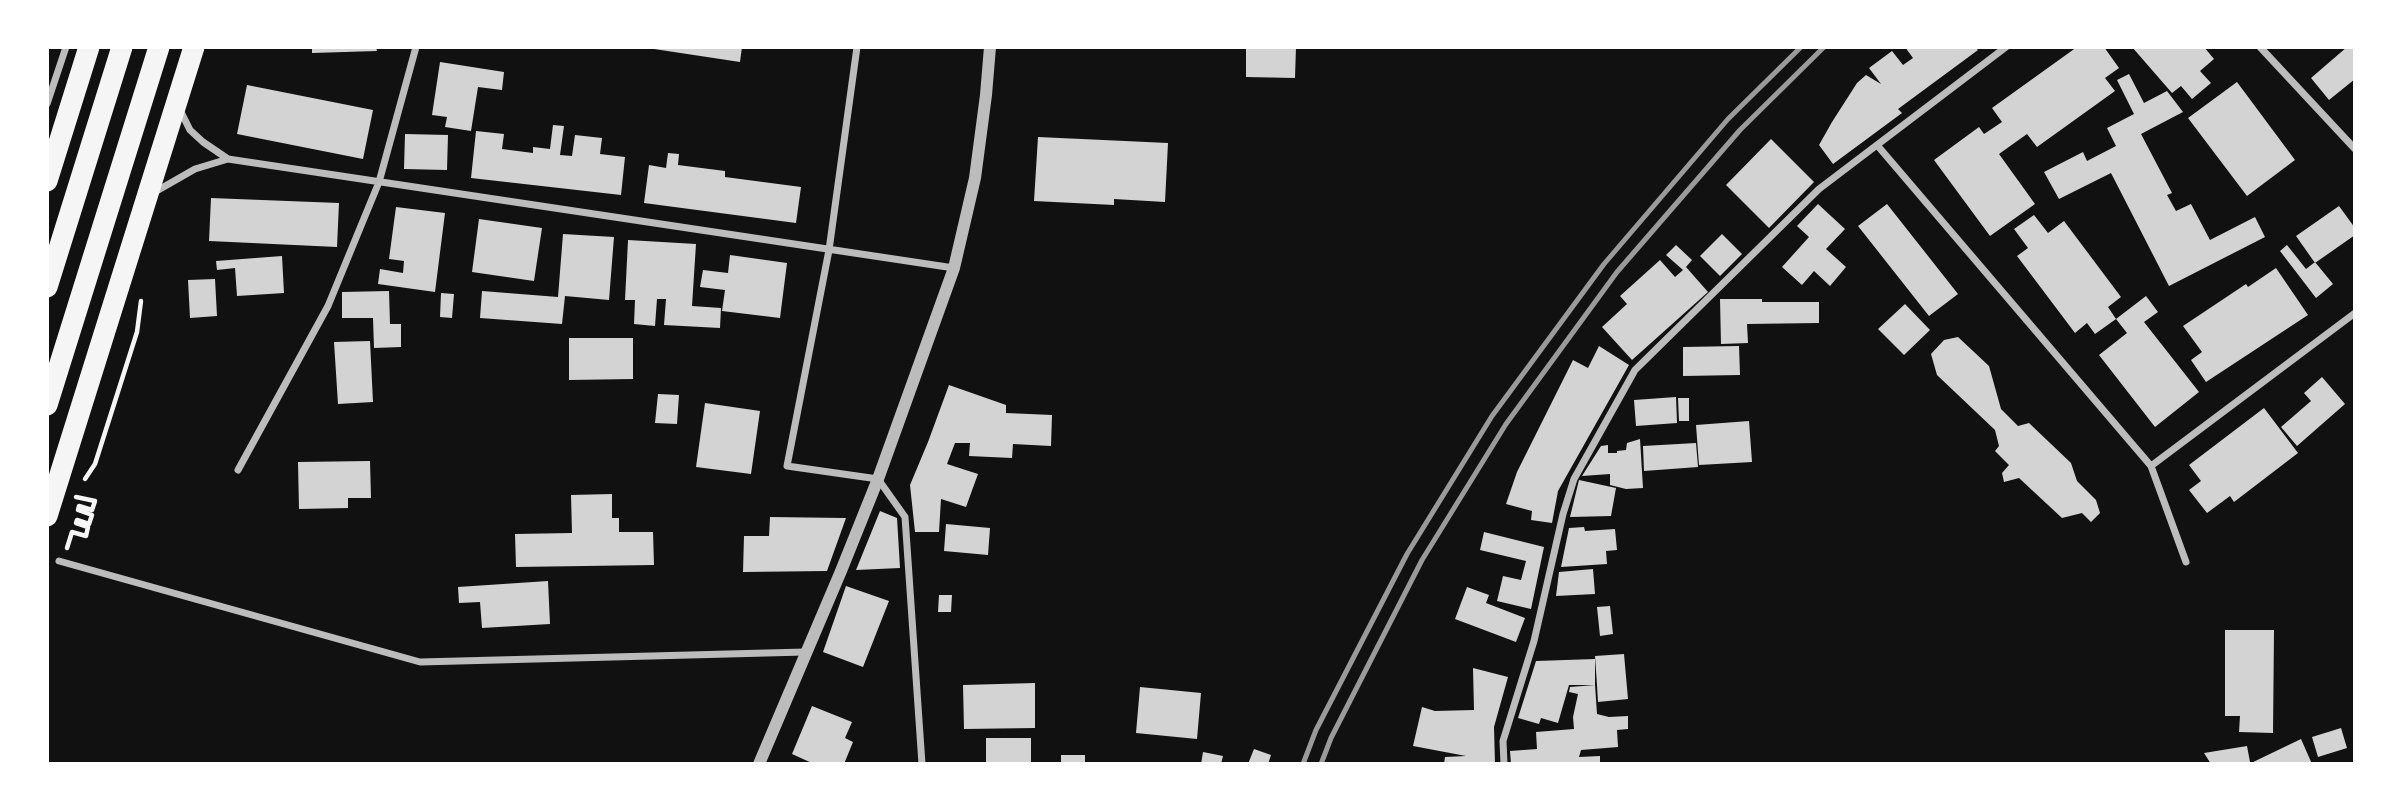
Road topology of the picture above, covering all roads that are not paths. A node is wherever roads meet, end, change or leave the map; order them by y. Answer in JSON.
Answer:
{"nodes":[{"id":1,"x":66,"y":47,"type":"edge"},
{"id":2,"x":89,"y":47,"type":"edge"},
{"id":3,"x":122,"y":47,"type":"edge"},
{"id":4,"x":159,"y":47,"type":"edge"},
{"id":5,"x":194,"y":47,"type":"edge"},
{"id":6,"x":416,"y":47,"type":"edge"},
{"id":7,"x":857,"y":47,"type":"edge"},
{"id":8,"x":990,"y":47,"type":"edge"},
{"id":9,"x":2006,"y":47,"type":"edge"},
{"id":10,"x":2260,"y":47,"type":"edge"},
{"id":11,"x":47,"y":104,"type":"edge"},
{"id":12,"x":177,"y":104,"type":"junction"},
{"id":13,"x":1877,"y":145,"type":"junction"},
{"id":14,"x":2355,"y":149,"type":"edge"},
{"id":15,"x":228,"y":159,"type":"junction"},
{"id":16,"x":47,"y":181,"type":"edge"},
{"id":17,"x":379,"y":182,"type":"junction"},
{"id":18,"x":149,"y":195,"type":"junction"},
{"id":19,"x":829,"y":250,"type":"junction"},
{"id":20,"x":954,"y":268,"type":"junction"},
{"id":21,"x":47,"y":287,"type":"edge"},
{"id":22,"x":2355,"y":313,"type":"edge"},
{"id":23,"x":47,"y":405,"type":"edge"},
{"id":24,"x":2151,"y":466,"type":"junction"},
{"id":25,"x":239,"y":470,"type":"dead end"},
{"id":26,"x":878,"y":479,"type":"junction"},
{"id":27,"x":47,"y":516,"type":"edge"},
{"id":28,"x":61,"y":561,"type":"road end"},
{"id":29,"x":2186,"y":562,"type":"dead end"},
{"id":30,"x":805,"y":652,"type":"junction"},
{"id":31,"x":759,"y":764,"type":"edge"},
{"id":32,"x":922,"y":764,"type":"edge"},
{"id":33,"x":1504,"y":764,"type":"edge"}],
"edges":[{"from":1,"to":11,"type":"street"},
{"from":2,"to":16,"type":"highway"},
{"from":3,"to":21,"type":"highway"},
{"from":4,"to":23,"type":"highway"},
{"from":5,"to":12,"type":"highway"},
{"from":6,"to":17,"type":"street"},
{"from":7,"to":19,"type":"street"},
{"from":8,"to":20,"type":"street"},
{"from":9,"to":13,"type":"street"},
{"from":10,"to":14,"type":"street"},
{"from":12,"to":15,"type":"street"},
{"from":12,"to":18,"type":"highway"},
{"from":13,"to":24,"type":"street"},
{"from":13,"to":33,"type":"street"},
{"from":15,"to":17,"type":"street"},
{"from":15,"to":18,"type":"street"},
{"from":17,"to":19,"type":"street"},
{"from":17,"to":25,"type":"street"},
{"from":18,"to":27,"type":"highway"},
{"from":19,"to":20,"type":"street"},
{"from":19,"to":26,"type":"street"},
{"from":20,"to":26,"type":"street"},
{"from":22,"to":24,"type":"street"},
{"from":24,"to":29,"type":"street"},
{"from":26,"to":30,"type":"street"},
{"from":26,"to":32,"type":"street"},
{"from":28,"to":30,"type":"street"},
{"from":30,"to":31,"type":"street"}]}
